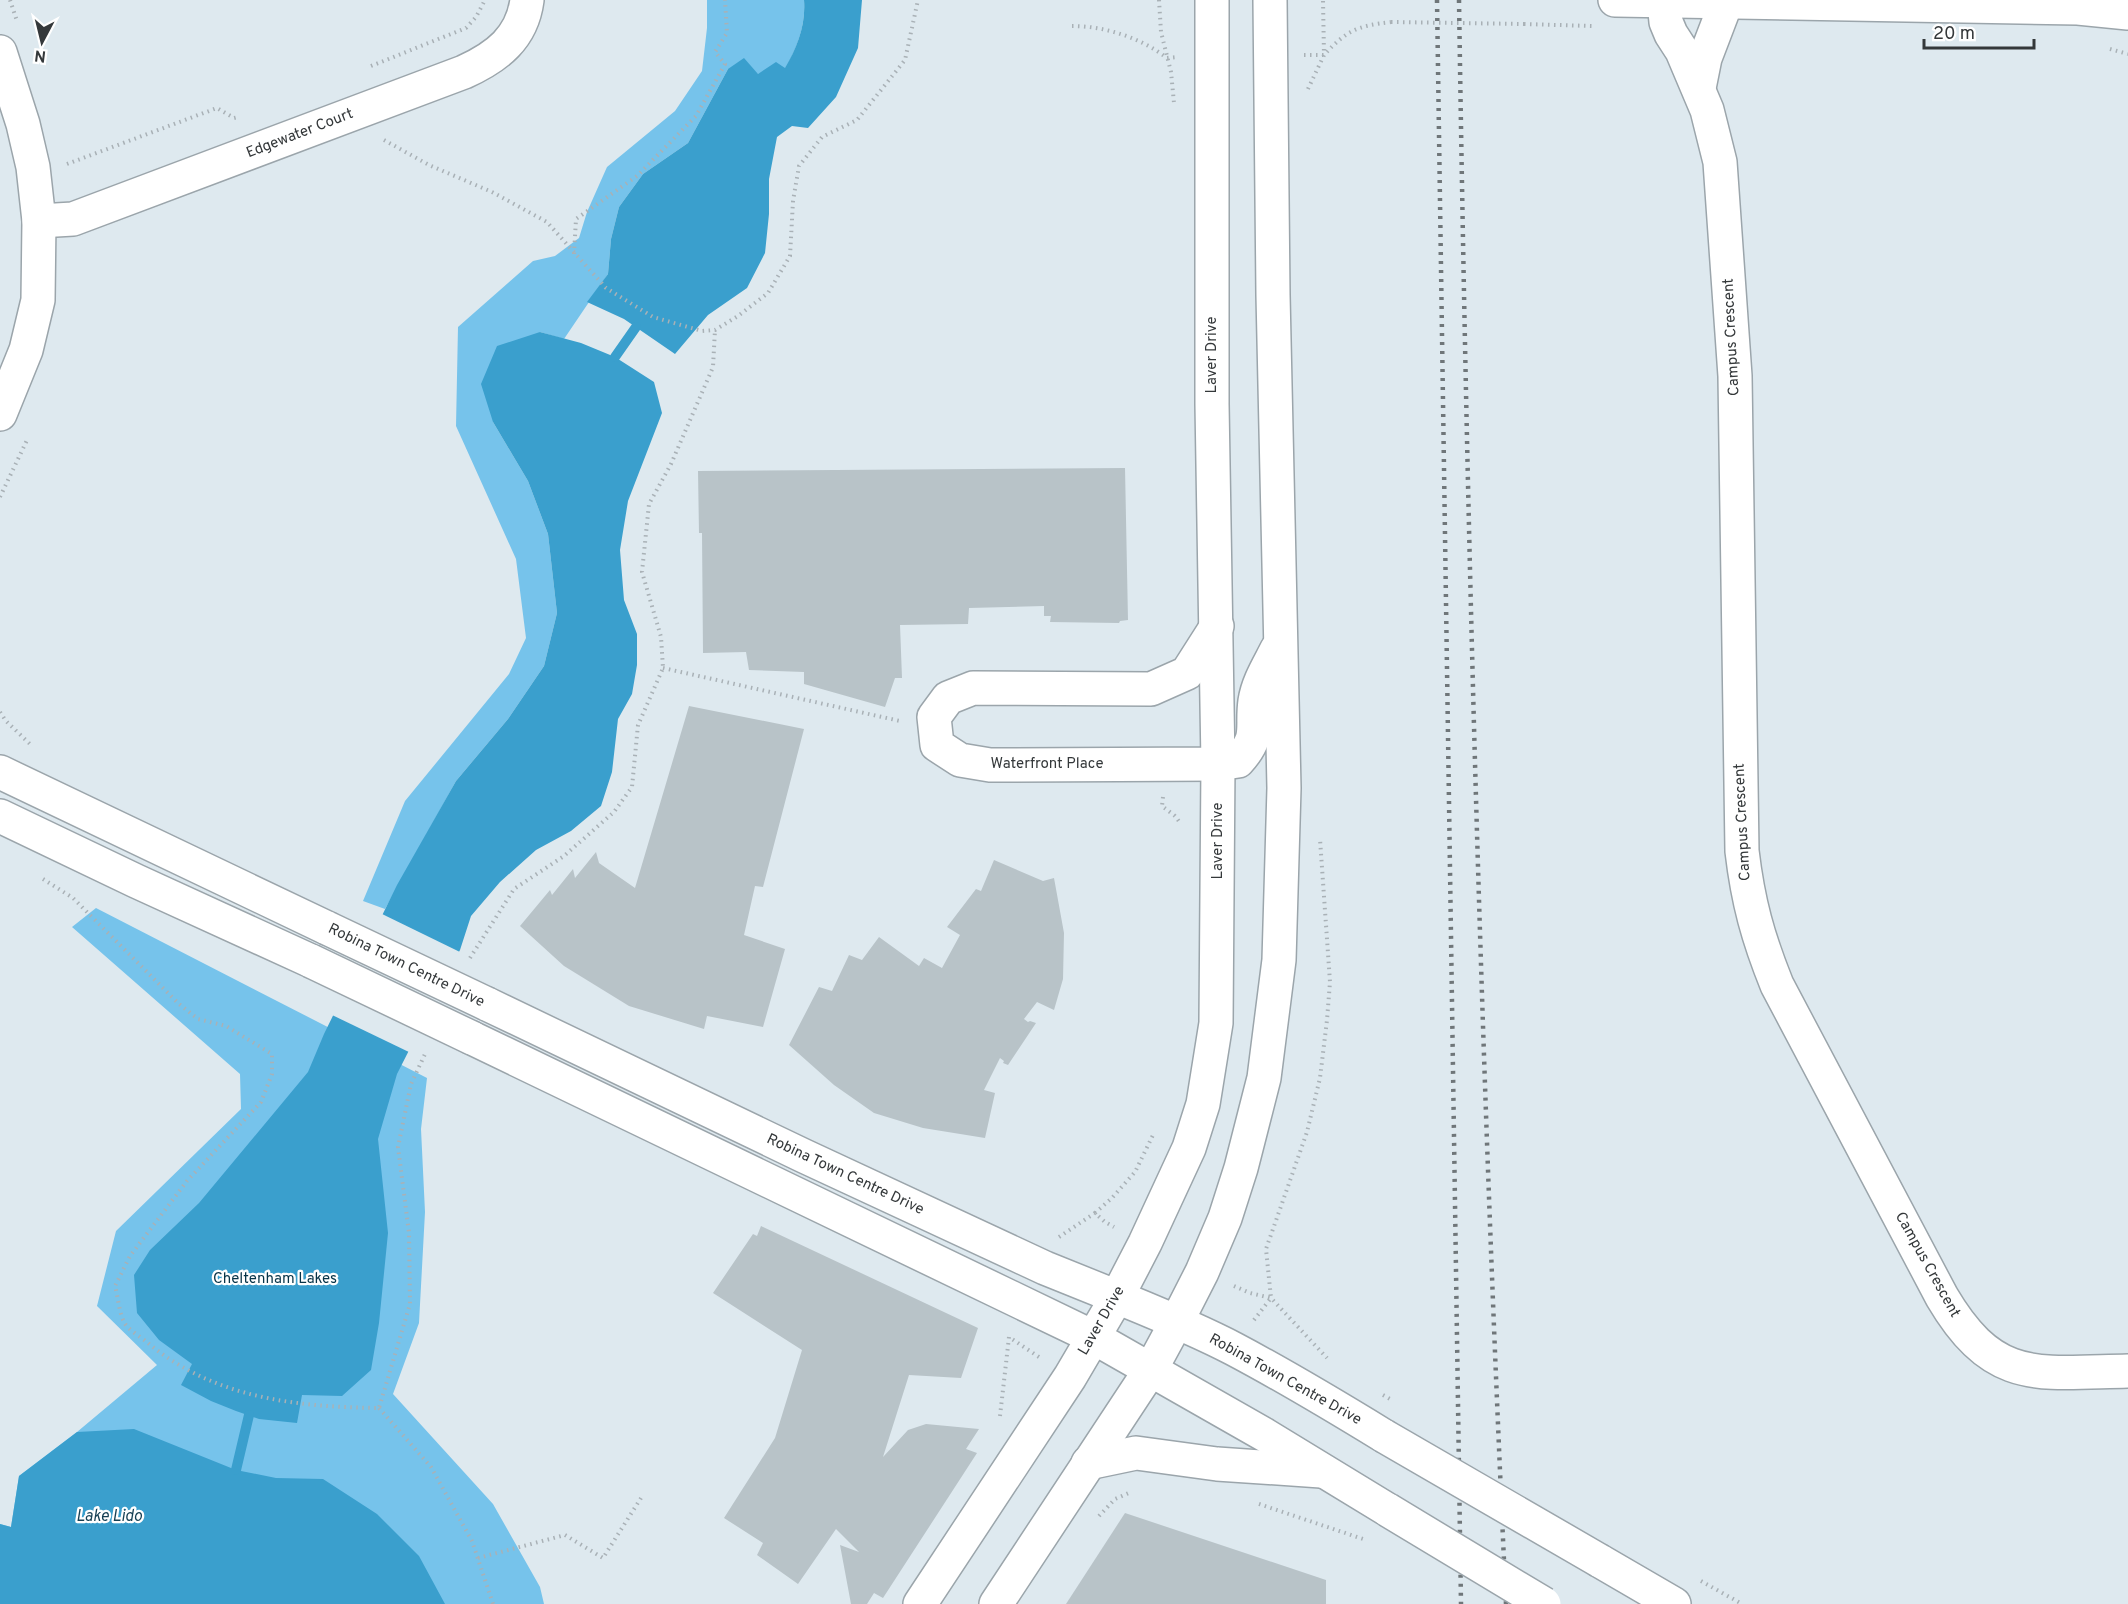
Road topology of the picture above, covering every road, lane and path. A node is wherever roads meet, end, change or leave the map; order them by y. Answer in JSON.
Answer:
{"nodes":[{"id":1,"x":485,"y":0,"type":"edge"},
{"id":2,"x":527,"y":0,"type":"edge"},
{"id":3,"x":725,"y":0,"type":"edge"},
{"id":4,"x":918,"y":0,"type":"edge"},
{"id":5,"x":1159,"y":0,"type":"edge"},
{"id":6,"x":1212,"y":0,"type":"edge"},
{"id":7,"x":1270,"y":0,"type":"edge"},
{"id":8,"x":1614,"y":0,"type":"edge"},
{"id":9,"x":1664,"y":1,"type":"edge"},
{"id":10,"x":1726,"y":3,"type":"junction"},
{"id":11,"x":2128,"y":13,"type":"edge"},
{"id":12,"x":1524,"y":24,"type":"dead end"},
{"id":13,"x":1072,"y":26,"type":"dead end"},
{"id":14,"x":0,"y":52,"type":"edge"},
{"id":15,"x":1324,"y":55,"type":"dead end"},
{"id":16,"x":1167,"y":58,"type":"junction"},
{"id":17,"x":367,"y":68,"type":"dead end"},
{"id":18,"x":1699,"y":88,"type":"junction"},
{"id":19,"x":1174,"y":111,"type":"dead end"},
{"id":20,"x":245,"y":114,"type":"dead end"},
{"id":21,"x":343,"y":117,"type":"junction"},
{"id":22,"x":67,"y":165,"type":"dead end"},
{"id":23,"x":39,"y":221,"type":"junction"},
{"id":24,"x":574,"y":254,"type":"junction"},
{"id":25,"x":715,"y":330,"type":"junction"},
{"id":26,"x":0,"y":414,"type":"edge"},
{"id":27,"x":1217,"y":626,"type":"junction"},
{"id":28,"x":1281,"y":642,"type":"junction"},
{"id":29,"x":663,"y":668,"type":"junction"},
{"id":30,"x":935,"y":729,"type":"junction"},
{"id":31,"x":1167,"y":764,"type":"junction"},
{"id":32,"x":1218,"y":764,"type":"junction"},
{"id":33,"x":0,"y":772,"type":"edge"},
{"id":34,"x":0,"y":816,"type":"edge"},
{"id":35,"x":1184,"y":827,"type":"dead end"},
{"id":36,"x":39,"y":876,"type":"dead end"},
{"id":37,"x":467,"y":963,"type":"dead end"},
{"id":38,"x":430,"y":1044,"type":"dead end"},
{"id":39,"x":1154,"y":1134,"type":"dead end"},
{"id":40,"x":1095,"y":1213,"type":"dead end"},
{"id":41,"x":1117,"y":1297,"type":"junction"},
{"id":42,"x":1177,"y":1321,"type":"junction"},
{"id":43,"x":1093,"y":1337,"type":"junction"},
{"id":44,"x":1151,"y":1370,"type":"junction"},
{"id":45,"x":2128,"y":1371,"type":"edge"},
{"id":46,"x":379,"y":1408,"type":"junction"},
{"id":47,"x":1088,"y":1463,"type":"junction"},
{"id":48,"x":1326,"y":1471,"type":"junction"},
{"id":49,"x":1133,"y":1491,"type":"dead end"},
{"id":50,"x":641,"y":1498,"type":"dead end"},
{"id":51,"x":1251,"y":1501,"type":"dead end"},
{"id":52,"x":1093,"y":1523,"type":"dead end"},
{"id":53,"x":1367,"y":1541,"type":"dead end"},
{"id":54,"x":478,"y":1558,"type":"junction"},
{"id":55,"x":493,"y":1604,"type":"edge"},
{"id":56,"x":920,"y":1604,"type":"edge"},
{"id":57,"x":996,"y":1604,"type":"edge"},
{"id":58,"x":1544,"y":1604,"type":"edge"},
{"id":59,"x":1674,"y":1604,"type":"edge"}],
"edges":[{"from":1,"to":17,"type":"path"},
{"from":2,"to":21,"type":"street","name":"Edgewater Court"},
{"from":3,"to":24,"type":"path"},
{"from":4,"to":25,"type":"path"},
{"from":5,"to":16,"type":"path"},
{"from":6,"to":27,"type":"street","name":"Laver Drive"},
{"from":7,"to":28,"type":"street"},
{"from":8,"to":9,"type":"street"},
{"from":9,"to":10,"type":"street"},
{"from":9,"to":18,"type":"street","name":"Campus Crescent"},
{"from":10,"to":11,"type":"street"},
{"from":10,"to":18,"type":"street","name":"Campus Crescent"},
{"from":12,"to":15,"type":"path","bridge":true},
{"from":13,"to":16,"type":"path"},
{"from":14,"to":23,"type":"street"},
{"from":16,"to":19,"type":"path"},
{"from":18,"to":45,"type":"street","name":"Campus Crescent"},
{"from":20,"to":22,"type":"path"},
{"from":21,"to":23,"type":"street","name":"Edgewater Court"},
{"from":21,"to":24,"type":"path"},
{"from":23,"to":26,"type":"street"},
{"from":24,"to":25,"type":"path"},
{"from":25,"to":29,"type":"path"},
{"from":27,"to":30,"type":"street"},
{"from":27,"to":32,"type":"street","name":"Laver Drive"},
{"from":28,"to":32,"type":"street","name":"Waterfront Place"},
{"from":28,"to":42,"type":"street"},
{"from":29,"to":30,"type":"path"},
{"from":29,"to":37,"type":"path"},
{"from":30,"to":31,"type":"street","name":"Waterfront Place"},
{"from":31,"to":32,"type":"street","name":"Waterfront Place"},
{"from":31,"to":35,"type":"path"},
{"from":32,"to":41,"type":"street","name":"Laver Drive"},
{"from":33,"to":41,"type":"street","name":"Robina Town Centre Drive","bridge":true},
{"from":34,"to":43,"type":"street","bridge":true},
{"from":36,"to":46,"type":"path"},
{"from":38,"to":46,"type":"path"},
{"from":39,"to":40,"type":"path"},
{"from":41,"to":42,"type":"street","name":"Robina Town Centre Drive"},
{"from":41,"to":43,"type":"street","name":"Laver Drive"},
{"from":42,"to":44,"type":"street"},
{"from":42,"to":59,"type":"street","name":"Robina Town Centre Drive","bridge":true},
{"from":43,"to":44,"type":"street"},
{"from":43,"to":56,"type":"street","name":"Laver Drive"},
{"from":44,"to":47,"type":"street"},
{"from":44,"to":48,"type":"street"},
{"from":46,"to":54,"type":"path"},
{"from":47,"to":48,"type":"street"},
{"from":47,"to":57,"type":"street"},
{"from":48,"to":58,"type":"street","bridge":true},
{"from":49,"to":52,"type":"path"},
{"from":50,"to":54,"type":"path"},
{"from":51,"to":53,"type":"path"},
{"from":54,"to":55,"type":"path"}]}
